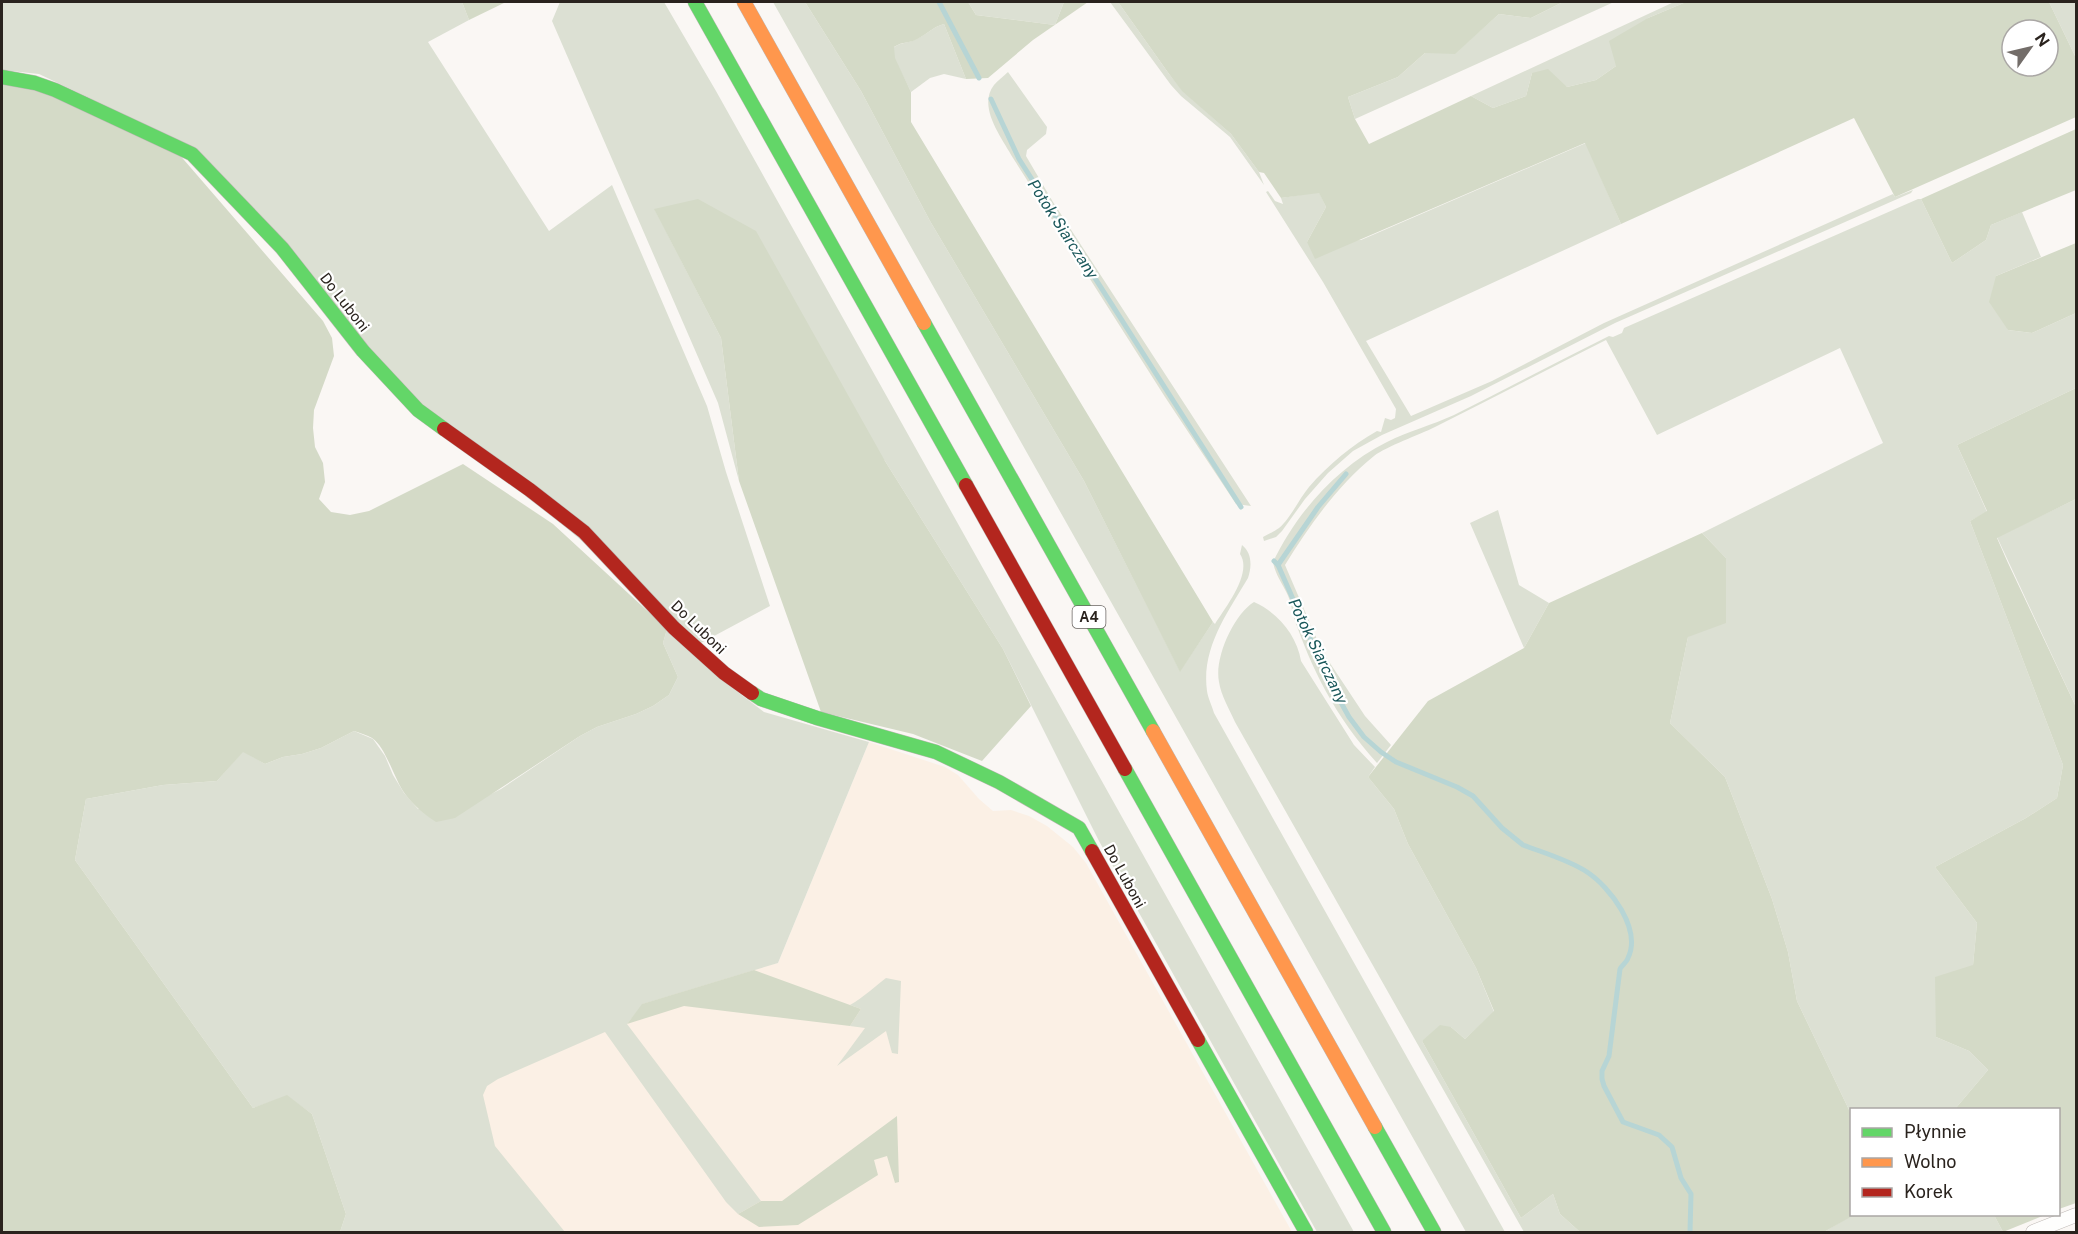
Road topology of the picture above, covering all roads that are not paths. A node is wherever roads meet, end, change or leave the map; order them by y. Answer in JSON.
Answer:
{"nodes":[{"id":1,"x":695,"y":2,"type":"edge"},
{"id":2,"x":744,"y":2,"type":"edge"},
{"id":3,"x":2,"y":77,"type":"edge"},
{"id":4,"x":2076,"y":1215,"type":"edge"},
{"id":5,"x":1306,"y":1233,"type":"edge"},
{"id":6,"x":1384,"y":1233,"type":"edge"},
{"id":7,"x":1434,"y":1233,"type":"edge"},
{"id":8,"x":2033,"y":1233,"type":"edge"}],
"edges":[{"from":1,"to":6,"type":"main road"},
{"from":2,"to":7,"type":"main road","number":"A4"},
{"from":3,"to":5,"type":"main road","name":"Do Luboni"},
{"from":4,"to":8,"type":"street"}]}
